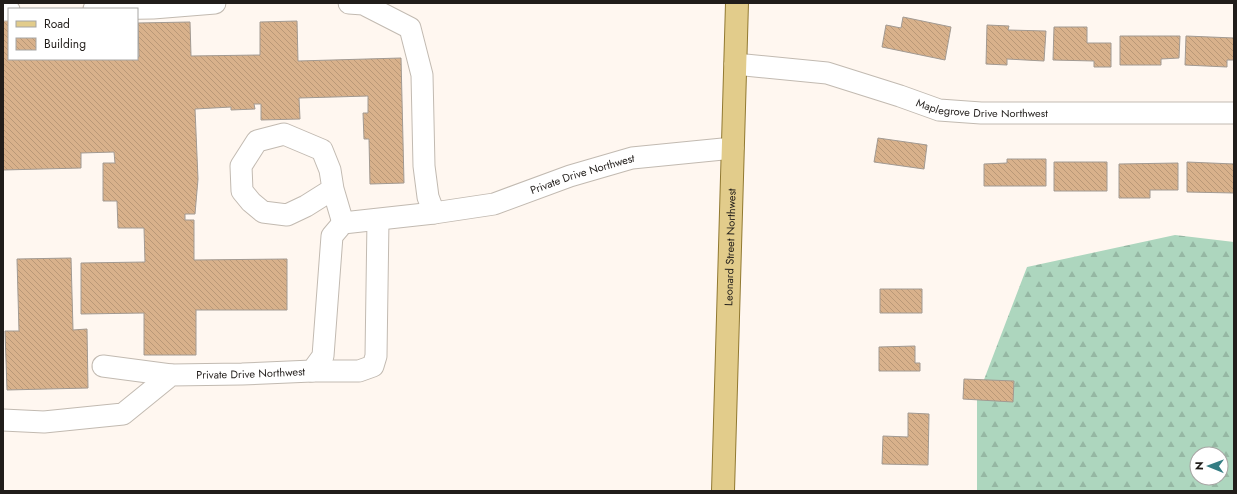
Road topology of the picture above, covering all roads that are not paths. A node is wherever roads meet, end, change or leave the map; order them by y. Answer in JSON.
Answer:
{"nodes":[{"id":1,"x":216,"y":3,"type":"edge"},
{"id":2,"x":349,"y":3,"type":"edge"},
{"id":3,"x":737,"y":3,"type":"edge"},
{"id":4,"x":138,"y":8,"type":"edge"},
{"id":5,"x":735,"y":64,"type":"junction"},
{"id":6,"x":1234,"y":113,"type":"edge"},
{"id":7,"x":733,"y":148,"type":"junction"},
{"id":8,"x":333,"y":189,"type":"junction"},
{"id":9,"x":434,"y":214,"type":"junction"},
{"id":10,"x":378,"y":220,"type":"junction"},
{"id":11,"x":343,"y":223,"type":"junction"},
{"id":12,"x":103,"y":366,"type":"dead end"},
{"id":13,"x":312,"y":371,"type":"junction"},
{"id":14,"x":171,"y":375,"type":"junction"},
{"id":15,"x":3,"y":420,"type":"edge"},
{"id":16,"x":723,"y":491,"type":"edge"}],
"edges":[{"from":1,"to":4,"type":"street"},
{"from":2,"to":9,"type":"street"},
{"from":3,"to":5,"type":"main road","name":"Leonard Street Northwest"},
{"from":5,"to":6,"type":"street","name":"Maplegrove Drive Northwest"},
{"from":5,"to":7,"type":"main road","name":"Leonard Street Northwest"},
{"from":7,"to":9,"type":"street","name":"Private Drive Northwest"},
{"from":7,"to":16,"type":"main road","name":"Leonard Street Northwest"},
{"from":8,"to":8,"type":"street"},
{"from":8,"to":11,"type":"street"},
{"from":9,"to":10,"type":"street","name":"Private Drive Northwest"},
{"from":10,"to":11,"type":"street","name":"Private Drive Northwest"},
{"from":10,"to":13,"type":"street"},
{"from":11,"to":13,"type":"street","name":"Private Drive Northwest"},
{"from":12,"to":14,"type":"street","name":"Private Drive Northwest"},
{"from":13,"to":14,"type":"street","name":"Private Drive Northwest"},
{"from":14,"to":15,"type":"street"}]}
